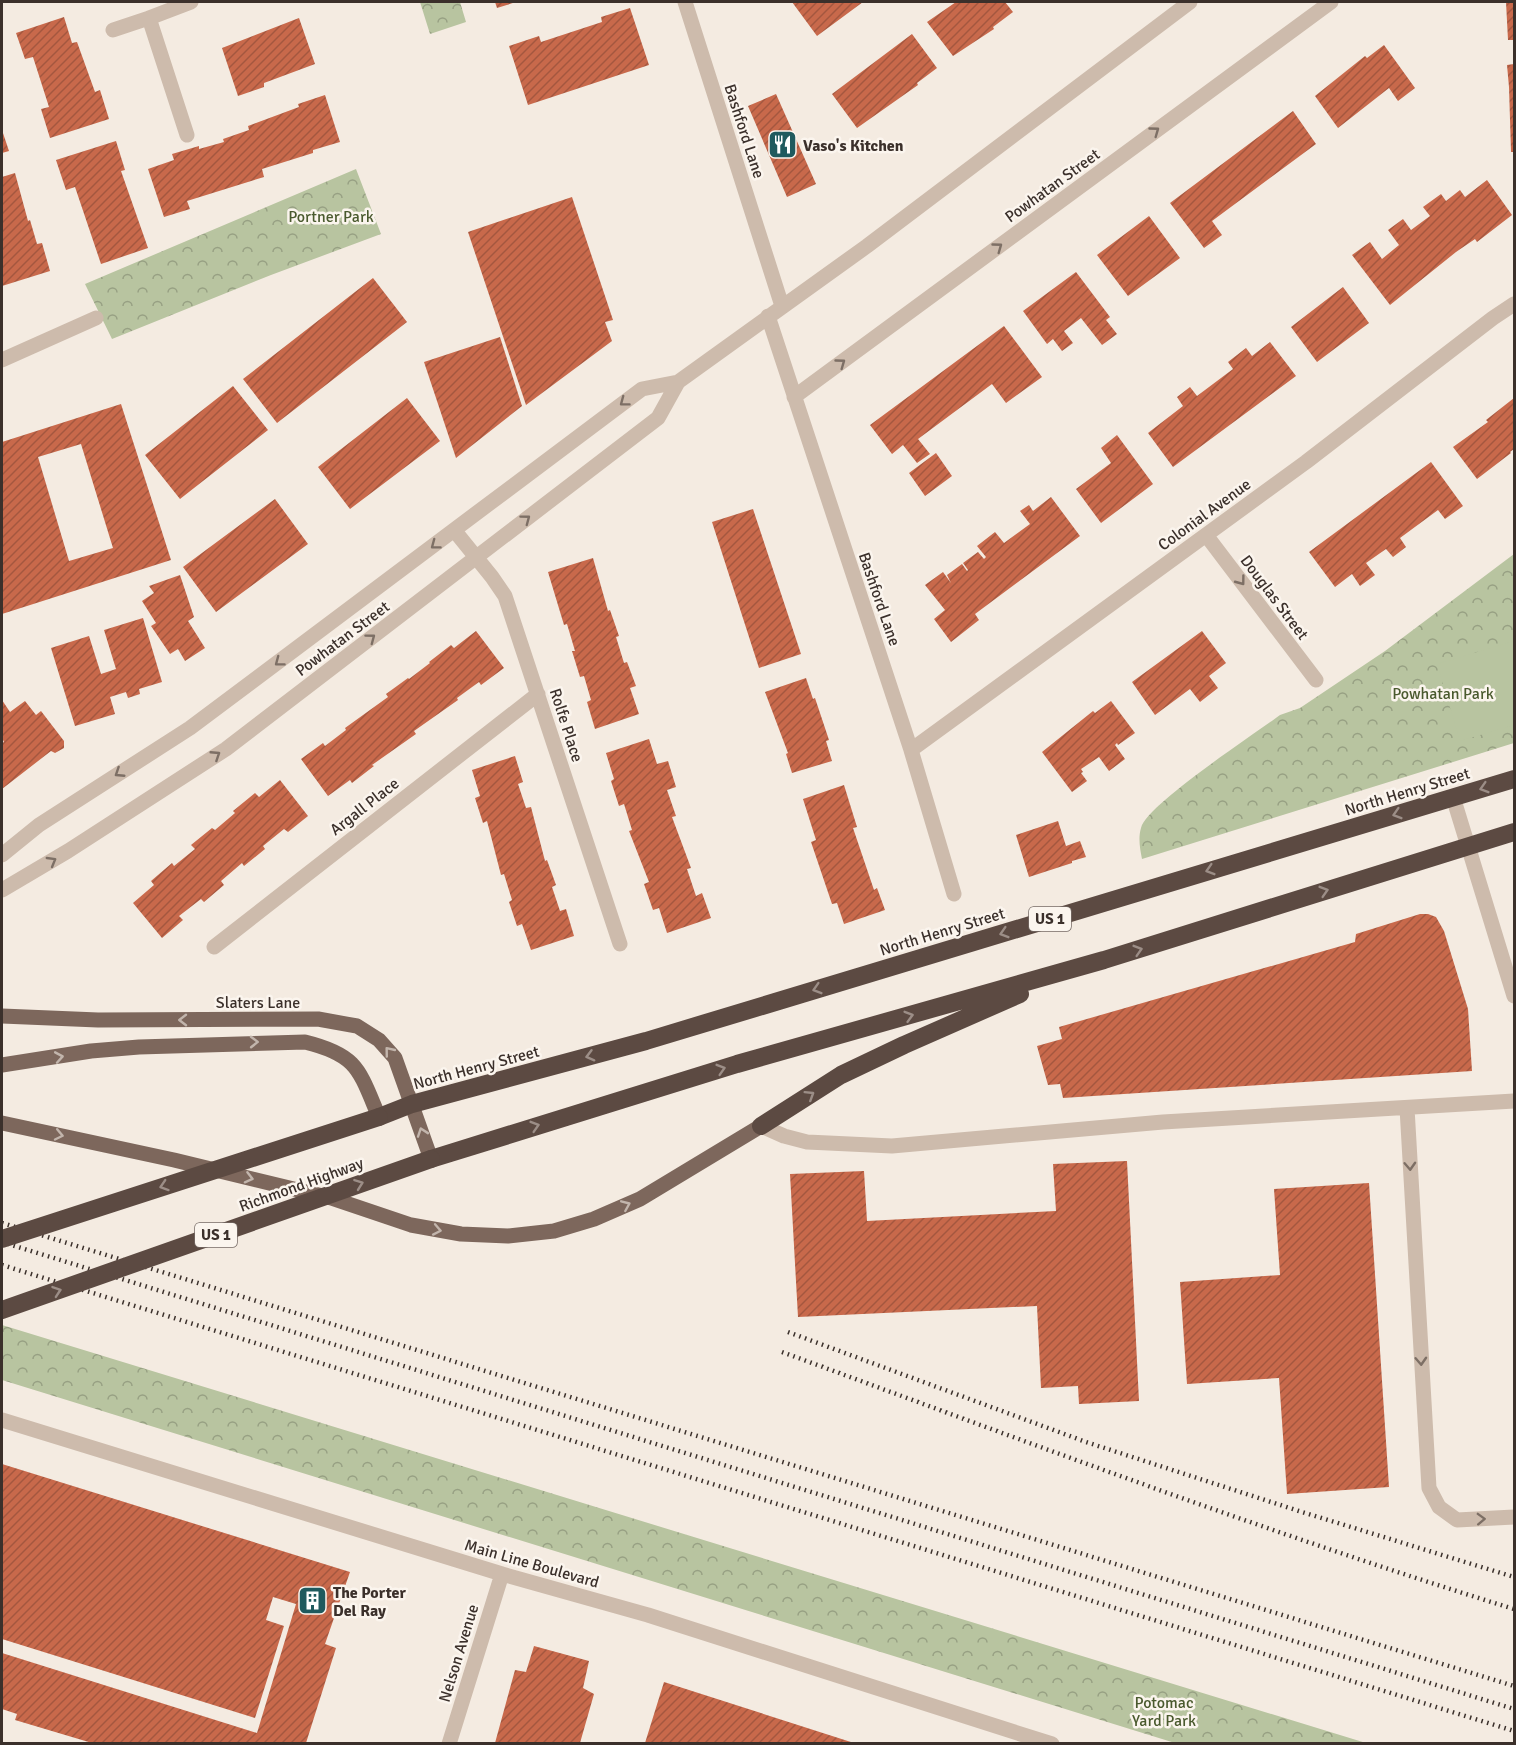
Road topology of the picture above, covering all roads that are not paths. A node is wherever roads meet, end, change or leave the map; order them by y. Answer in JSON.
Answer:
{"nodes":[{"id":1,"x":191,"y":2,"type":"edge"},
{"id":2,"x":686,"y":2,"type":"edge"},
{"id":3,"x":1190,"y":2,"type":"edge"},
{"id":4,"x":1331,"y":2,"type":"edge"},
{"id":5,"x":149,"y":18,"type":"junction"},
{"id":6,"x":112,"y":30,"type":"dead end"},
{"id":7,"x":188,"y":135,"type":"dead end"},
{"id":8,"x":1515,"y":304,"type":"edge"},
{"id":9,"x":782,"y":306,"type":"junction"},
{"id":10,"x":768,"y":316,"type":"junction"},
{"id":11,"x":96,"y":318,"type":"dead end"},
{"id":12,"x":2,"y":360,"type":"edge"},
{"id":13,"x":678,"y":382,"type":"junction"},
{"id":14,"x":794,"y":397,"type":"junction"},
{"id":15,"x":454,"y":530,"type":"junction"},
{"id":16,"x":1206,"y":535,"type":"junction"},
{"id":17,"x":476,"y":558,"type":"junction"},
{"id":18,"x":1316,"y":680,"type":"dead end"},
{"id":19,"x":538,"y":694,"type":"junction"},
{"id":20,"x":911,"y":750,"type":"junction"},
{"id":21,"x":1515,"y":779,"type":"edge"},
{"id":22,"x":1453,"y":797,"type":"junction"},
{"id":23,"x":1515,"y":832,"type":"edge"},
{"id":24,"x":1468,"y":846,"type":"junction"},
{"id":25,"x":2,"y":855,"type":"edge"},
{"id":26,"x":2,"y":890,"type":"edge"},
{"id":27,"x":954,"y":894,"type":"dead end"},
{"id":28,"x":620,"y":944,"type":"dead end"},
{"id":29,"x":214,"y":947,"type":"dead end"},
{"id":30,"x":1082,"y":967,"type":"junction"},
{"id":31,"x":1515,"y":996,"type":"edge"},
{"id":32,"x":2,"y":1016,"type":"edge"},
{"id":33,"x":2,"y":1065,"type":"edge"},
{"id":34,"x":1515,"y":1101,"type":"edge"},
{"id":35,"x":412,"y":1104,"type":"junction"},
{"id":36,"x":1407,"y":1108,"type":"junction"},
{"id":37,"x":379,"y":1116,"type":"junction"},
{"id":38,"x":2,"y":1123,"type":"edge"},
{"id":39,"x":760,"y":1126,"type":"junction"},
{"id":40,"x":431,"y":1159,"type":"junction"},
{"id":41,"x":2,"y":1239,"type":"edge"},
{"id":42,"x":2,"y":1310,"type":"edge"},
{"id":43,"x":2,"y":1420,"type":"edge"},
{"id":44,"x":1515,"y":1517,"type":"edge"},
{"id":45,"x":502,"y":1574,"type":"junction"},
{"id":46,"x":449,"y":1743,"type":"edge"},
{"id":47,"x":1052,"y":1743,"type":"edge"}],
"edges":[{"from":1,"to":5,"type":"street"},
{"from":2,"to":9,"type":"street","name":"Bashford Lane"},
{"from":3,"to":9,"type":"street","name":"Powhatan Street"},
{"from":14,"to":4,"type":"street","name":"Powhatan Street","one_way":true},
{"from":5,"to":6,"type":"street"},
{"from":5,"to":7,"type":"street"},
{"from":8,"to":16,"type":"street","name":"Colonial Avenue"},
{"from":9,"to":10,"type":"street","name":"Powhatan Street"},
{"from":10,"to":13,"type":"street","name":"Powhatan Street"},
{"from":10,"to":14,"type":"street","name":"Bashford Lane"},
{"from":11,"to":12,"type":"street"},
{"from":13,"to":15,"type":"street","name":"Powhatan Street","one_way":true},
{"from":17,"to":13,"type":"street","name":"Powhatan Street","one_way":true},
{"from":14,"to":20,"type":"street","name":"Bashford Lane"},
{"from":15,"to":17,"type":"street","name":"Rolfe Place"},
{"from":15,"to":25,"type":"street","name":"Powhatan Street","one_way":true},
{"from":16,"to":18,"type":"street","name":"Douglas Street","one_way":true},
{"from":16,"to":20,"type":"street","name":"Colonial Avenue"},
{"from":17,"to":19,"type":"street","name":"Rolfe Place"},
{"from":26,"to":17,"type":"street","name":"Powhatan Street","one_way":true},
{"from":19,"to":28,"type":"street","name":"Rolfe Place"},
{"from":19,"to":29,"type":"street","name":"Argall Place"},
{"from":20,"to":27,"type":"street","name":"Bashford Lane"},
{"from":21,"to":22,"type":"highway","name":"North Henry Street","number":"US 1","one_way":true},
{"from":22,"to":24,"type":"street"},
{"from":22,"to":35,"type":"highway","name":"North Henry Street","number":"US 1","one_way":true},
{"from":23,"to":24,"type":"highway","number":"US 1"},
{"from":30,"to":24,"type":"highway","number":"US 1","one_way":true},
{"from":24,"to":31,"type":"street"},
{"from":39,"to":30,"type":"highway","one_way":true},
{"from":40,"to":30,"type":"highway","name":"Richmond Highway","number":"US 1","one_way":true},
{"from":35,"to":32,"type":"main road","name":"Slaters Lane","one_way":true},
{"from":33,"to":37,"type":"main road","one_way":true},
{"from":34,"to":36,"type":"street"},
{"from":35,"to":37,"type":"highway","name":"North Henry Street","number":"US 1"},
{"from":40,"to":35,"type":"main road","name":"Slaters Lane","one_way":true},
{"from":36,"to":39,"type":"street"},
{"from":36,"to":44,"type":"street","one_way":true},
{"from":37,"to":41,"type":"highway","number":"US 1","one_way":true,"bridge":true},
{"from":38,"to":39,"type":"main road","one_way":true},
{"from":42,"to":40,"type":"highway","name":"Richmond Highway","number":"US 1","one_way":true,"bridge":true},
{"from":43,"to":45,"type":"street","name":"Main Line Boulevard"},
{"from":45,"to":46,"type":"street","name":"Nelson Avenue"},
{"from":45,"to":47,"type":"street","name":"Main Line Boulevard"}]}
